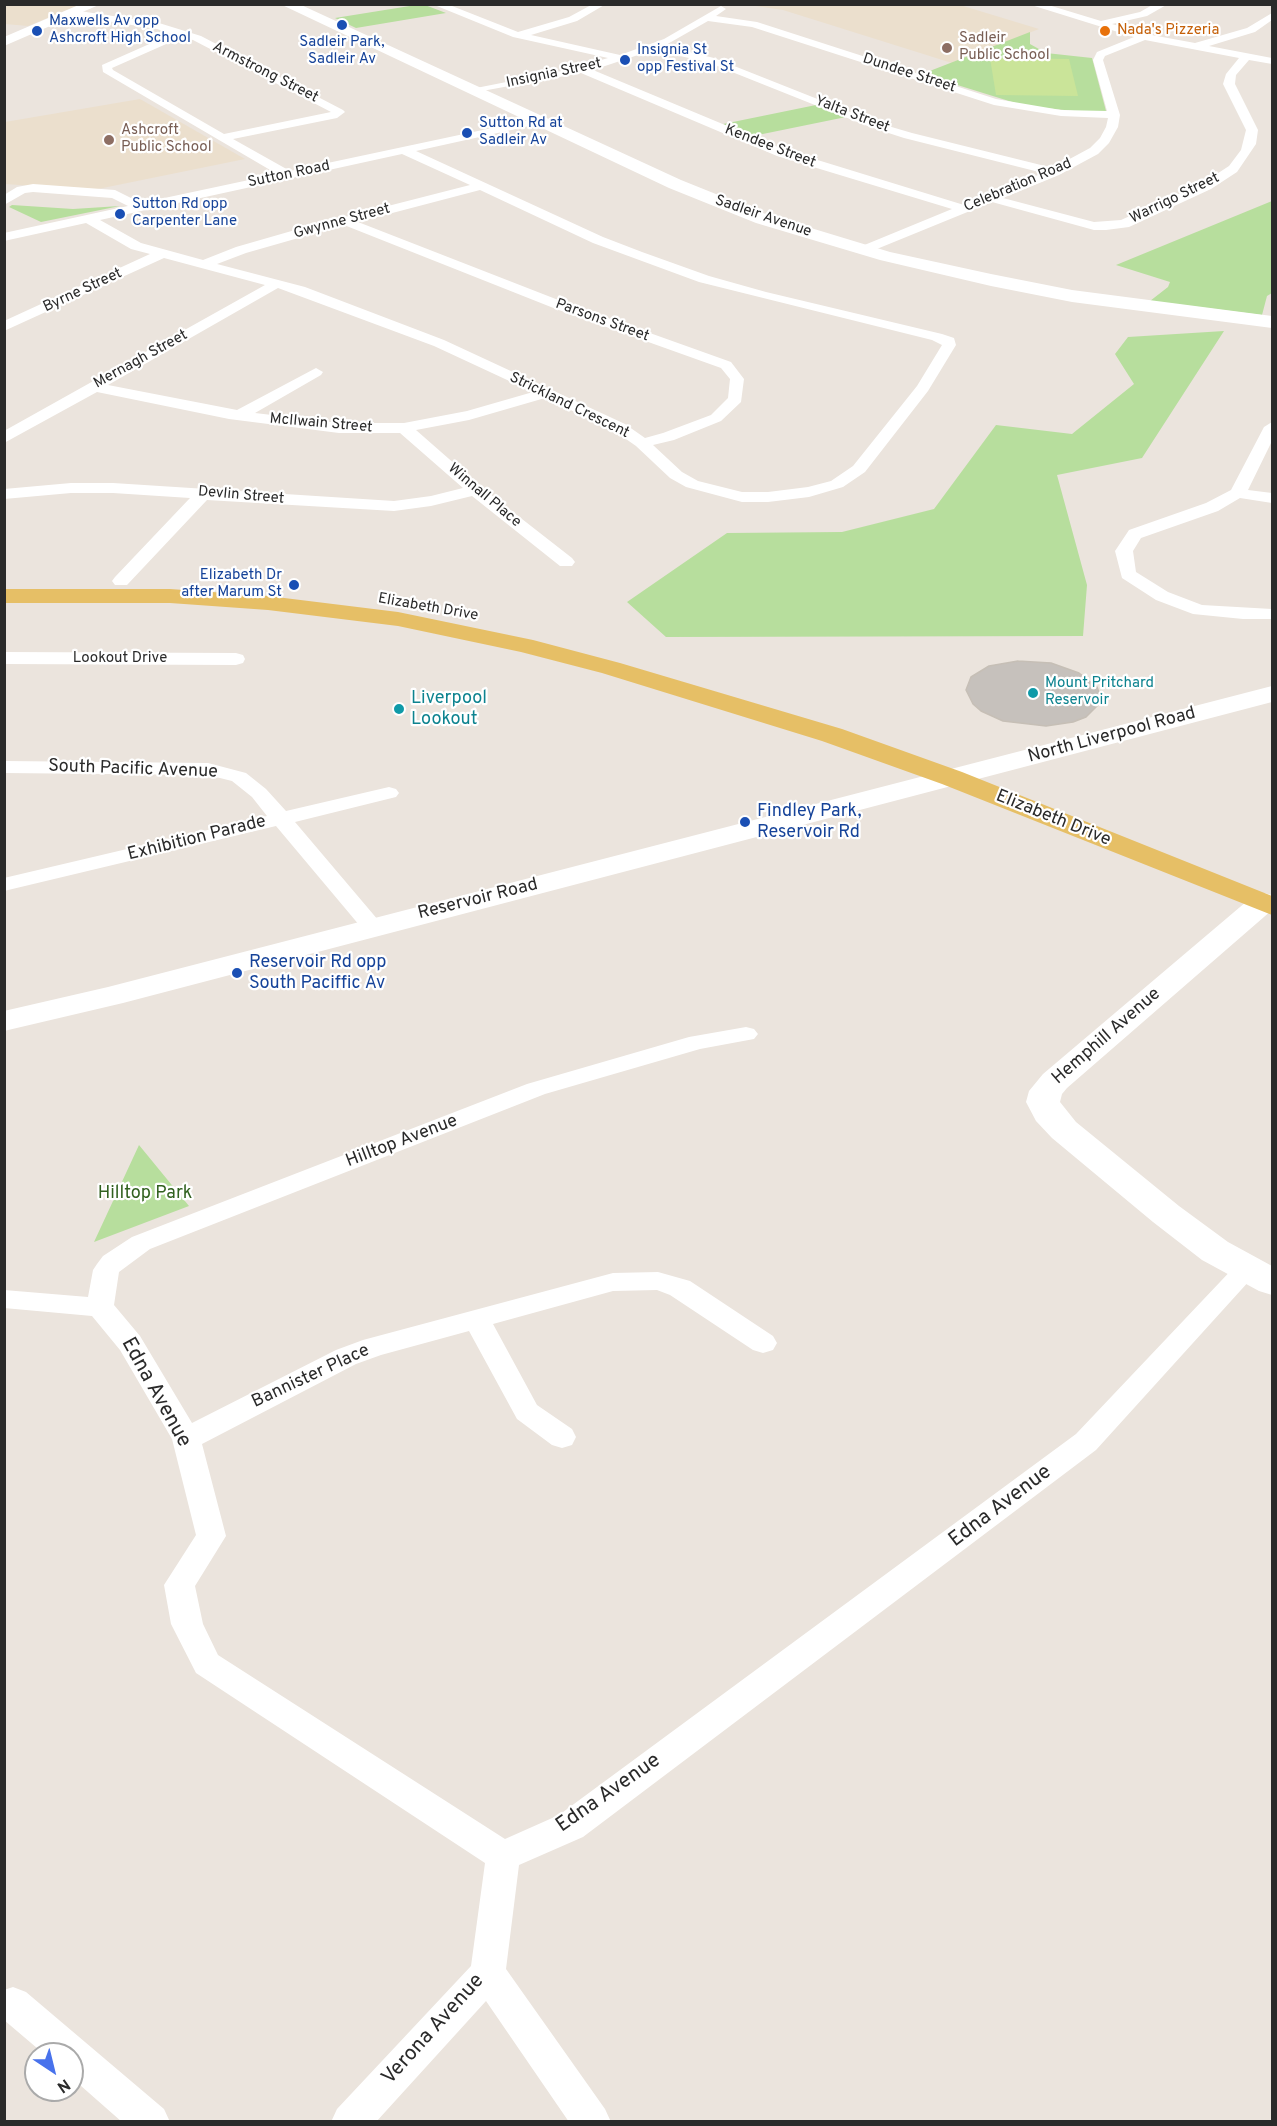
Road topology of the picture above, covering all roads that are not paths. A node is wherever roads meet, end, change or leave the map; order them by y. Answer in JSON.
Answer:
{"nodes":[{"id":1,"x":94,"y":4,"type":"edge"},
{"id":2,"x":287,"y":4,"type":"edge"},
{"id":3,"x":601,"y":4,"type":"edge"},
{"id":4,"x":729,"y":4,"type":"edge"},
{"id":5,"x":1034,"y":4,"type":"edge"},
{"id":6,"x":1163,"y":4,"type":"edge"},
{"id":7,"x":440,"y":5,"type":"edge"},
{"id":8,"x":73,"y":13,"type":"junction"},
{"id":9,"x":1272,"y":16,"type":"edge"},
{"id":10,"x":707,"y":18,"type":"junction"},
{"id":11,"x":1099,"y":24,"type":"junction"},
{"id":12,"x":182,"y":33,"type":"junction"},
{"id":13,"x":517,"y":35,"type":"junction"},
{"id":14,"x":1144,"y":37,"type":"junction"},
{"id":15,"x":5,"y":42,"type":"edge"},
{"id":16,"x":653,"y":47,"type":"junction"},
{"id":17,"x":1191,"y":48,"type":"junction"},
{"id":18,"x":1246,"y":57,"type":"junction"},
{"id":19,"x":622,"y":58,"type":"junction"},
{"id":20,"x":1272,"y":61,"type":"edge"},
{"id":21,"x":582,"y":69,"type":"junction"},
{"id":22,"x":475,"y":91,"type":"junction"},
{"id":23,"x":1114,"y":115,"type":"junction"},
{"id":24,"x":539,"y":121,"type":"junction"},
{"id":25,"x":222,"y":138,"type":"junction"},
{"id":26,"x":403,"y":150,"type":"junction"},
{"id":27,"x":1055,"y":172,"type":"junction"},
{"id":28,"x":287,"y":175,"type":"junction"},
{"id":29,"x":482,"y":186,"type":"junction"},
{"id":30,"x":990,"y":198,"type":"junction"},
{"id":31,"x":4,"y":201,"type":"edge"},
{"id":32,"x":138,"y":207,"type":"junction"},
{"id":33,"x":964,"y":209,"type":"junction"},
{"id":34,"x":87,"y":218,"type":"junction"},
{"id":35,"x":14,"y":219,"type":"dead end"},
{"id":36,"x":345,"y":221,"type":"junction"},
{"id":37,"x":32,"y":230,"type":"junction"},
{"id":38,"x":4,"y":237,"type":"edge"},
{"id":39,"x":867,"y":249,"type":"junction"},
{"id":40,"x":161,"y":254,"type":"junction"},
{"id":41,"x":204,"y":264,"type":"junction"},
{"id":42,"x":278,"y":283,"type":"junction"},
{"id":43,"x":1272,"y":322,"type":"edge"},
{"id":44,"x":4,"y":327,"type":"edge"},
{"id":45,"x":316,"y":372,"type":"dead end"},
{"id":46,"x":94,"y":387,"type":"junction"},
{"id":47,"x":547,"y":393,"type":"junction"},
{"id":48,"x":240,"y":415,"type":"junction"},
{"id":49,"x":1272,"y":427,"type":"edge"},
{"id":50,"x":404,"y":428,"type":"junction"},
{"id":51,"x":4,"y":438,"type":"edge"},
{"id":52,"x":642,"y":443,"type":"junction"},
{"id":53,"x":475,"y":490,"type":"junction"},
{"id":54,"x":204,"y":493,"type":"junction"},
{"id":55,"x":1238,"y":493,"type":"junction"},
{"id":56,"x":4,"y":494,"type":"edge"},
{"id":57,"x":1272,"y":498,"type":"edge"},
{"id":58,"x":566,"y":562,"type":"dead end"},
{"id":59,"x":122,"y":581,"type":"junction"},
{"id":60,"x":4,"y":584,"type":"edge"},
{"id":61,"x":4,"y":596,"type":"edge"},
{"id":62,"x":1272,"y":614,"type":"edge"},
{"id":63,"x":4,"y":658,"type":"edge"},
{"id":64,"x":236,"y":659,"type":"dead end"},
{"id":65,"x":1272,"y":694,"type":"edge"},
{"id":66,"x":832,"y":735,"type":"junction"},
{"id":67,"x":4,"y":767,"type":"edge"},
{"id":68,"x":952,"y":778,"type":"junction"},
{"id":69,"x":389,"y":793,"type":"dead end"},
{"id":70,"x":281,"y":819,"type":"junction"},
{"id":71,"x":4,"y":885,"type":"edge"},
{"id":72,"x":1268,"y":904,"type":"edge"},
{"id":73,"x":372,"y":927,"type":"junction"},
{"id":74,"x":4,"y":1021,"type":"edge"},
{"id":75,"x":746,"y":1034,"type":"dead end"},
{"id":76,"x":1260,"y":1275,"type":"edge"},
{"id":77,"x":4,"y":1299,"type":"edge"},
{"id":78,"x":100,"y":1307,"type":"junction"},
{"id":79,"x":476,"y":1318,"type":"junction"},
{"id":80,"x":763,"y":1343,"type":"dead end"},
{"id":81,"x":562,"y":1437,"type":"dead end"},
{"id":82,"x":186,"y":1439,"type":"junction"},
{"id":83,"x":503,"y":1856,"type":"junction"},
{"id":84,"x":488,"y":1973,"type":"junction"},
{"id":85,"x":13,"y":2004,"type":"dead end"},
{"id":86,"x":58,"y":2042,"type":"edge"},
{"id":87,"x":84,"y":2064,"type":"edge"},
{"id":88,"x":151,"y":2121,"type":"edge"},
{"id":89,"x":350,"y":2121,"type":"edge"},
{"id":90,"x":592,"y":2121,"type":"edge"}],
"edges":[{"from":1,"to":8,"type":"street"},
{"from":2,"to":22,"type":"street","name":"Sadleir Avenue"},
{"from":3,"to":13,"type":"street"},
{"from":4,"to":10,"type":"street","name":"Insignia Street"},
{"from":5,"to":11,"type":"street"},
{"from":6,"to":11,"type":"street"},
{"from":7,"to":13,"type":"street"},
{"from":8,"to":12,"type":"street","name":"Armstrong Street"},
{"from":8,"to":15,"type":"street"},
{"from":9,"to":17,"type":"street"},
{"from":10,"to":16,"type":"street","name":"Insignia Street"},
{"from":10,"to":23,"type":"street","name":"Dundee Street"},
{"from":11,"to":14,"type":"street"},
{"from":12,"to":25,"type":"street"},
{"from":12,"to":25,"type":"street","name":"Armstrong Street"},
{"from":13,"to":19,"type":"street"},
{"from":14,"to":17,"type":"street"},
{"from":14,"to":23,"type":"street"},
{"from":16,"to":19,"type":"street","name":"Insignia Street"},
{"from":16,"to":27,"type":"street","name":"Yalta Street"},
{"from":17,"to":18,"type":"street"},
{"from":18,"to":20,"type":"street"},
{"from":18,"to":30,"type":"street","name":"Warrigo Street"},
{"from":19,"to":21,"type":"street","name":"Insignia Street"},
{"from":21,"to":22,"type":"street","name":"Insignia Street"},
{"from":21,"to":33,"type":"street","name":"Kendee Street"},
{"from":22,"to":24,"type":"street","name":"Sadleir Avenue"},
{"from":23,"to":27,"type":"street","name":"Celebration Road"},
{"from":24,"to":26,"type":"street","name":"Sutton Road"},
{"from":24,"to":39,"type":"street","name":"Sadleir Avenue"},
{"from":25,"to":28,"type":"street"},
{"from":26,"to":28,"type":"street","name":"Sutton Road"},
{"from":26,"to":29,"type":"street","name":"Strickland Crescent"},
{"from":27,"to":30,"type":"street","name":"Celebration Road"},
{"from":28,"to":32,"type":"street","name":"Sutton Road"},
{"from":29,"to":36,"type":"street","name":"Gwynne Street"},
{"from":29,"to":52,"type":"street","name":"Strickland Crescent"},
{"from":30,"to":33,"type":"street","name":"Celebration Road"},
{"from":31,"to":32,"type":"street"},
{"from":32,"to":34,"type":"street","name":"Sutton Road"},
{"from":33,"to":39,"type":"street","name":"Celebration Road"},
{"from":34,"to":37,"type":"street","name":"Sutton Road"},
{"from":34,"to":40,"type":"street","name":"Strickland Crescent"},
{"from":35,"to":37,"type":"street"},
{"from":36,"to":41,"type":"street","name":"Gwynne Street"},
{"from":36,"to":52,"type":"street","name":"Parsons Street"},
{"from":37,"to":38,"type":"street","name":"Sutton Road"},
{"from":39,"to":43,"type":"street","name":"Sadleir Avenue"},
{"from":40,"to":41,"type":"street","name":"Strickland Crescent"},
{"from":40,"to":44,"type":"street","name":"Byrne Street"},
{"from":41,"to":42,"type":"street","name":"Strickland Crescent"},
{"from":42,"to":46,"type":"street","name":"Mernagh Street"},
{"from":42,"to":47,"type":"street","name":"Strickland Crescent"},
{"from":45,"to":48,"type":"street"},
{"from":46,"to":48,"type":"street","name":"McIlwain Street"},
{"from":46,"to":51,"type":"street","name":"Mernagh Street"},
{"from":47,"to":50,"type":"street","name":"McIlwain Street"},
{"from":47,"to":52,"type":"street","name":"Strickland Crescent"},
{"from":48,"to":50,"type":"street","name":"McIlwain Street"},
{"from":49,"to":55,"type":"street"},
{"from":50,"to":53,"type":"street","name":"Winnall Place"},
{"from":53,"to":54,"type":"street","name":"Devlin Street"},
{"from":53,"to":58,"type":"street","name":"Winnall Place"},
{"from":54,"to":56,"type":"street","name":"Devlin Street"},
{"from":54,"to":59,"type":"street"},
{"from":55,"to":57,"type":"street"},
{"from":55,"to":62,"type":"street"},
{"from":59,"to":60,"type":"main road","name":"Elizabeth Drive"},
{"from":59,"to":66,"type":"main road","name":"Elizabeth Drive"},
{"from":61,"to":66,"type":"main road","name":"Elizabeth Drive"},
{"from":63,"to":64,"type":"street","name":"Lookout Drive"},
{"from":65,"to":68,"type":"street","name":"North Liverpool Road"},
{"from":66,"to":68,"type":"main road","name":"Elizabeth Drive"},
{"from":67,"to":70,"type":"street","name":"South Pacific Avenue"},
{"from":68,"to":72,"type":"main road","name":"Elizabeth Drive"},
{"from":68,"to":73,"type":"street","name":"Reservoir Road"},
{"from":69,"to":70,"type":"street","name":"Exhibition Parade"},
{"from":70,"to":71,"type":"street","name":"Exhibition Parade"},
{"from":70,"to":73,"type":"street","name":"South Pacific Avenue"},
{"from":72,"to":76,"type":"street","name":"Hemphill Avenue"},
{"from":73,"to":74,"type":"street","name":"Reservoir Road"},
{"from":75,"to":78,"type":"street","name":"Hilltop Avenue"},
{"from":76,"to":83,"type":"street","name":"Edna Avenue"},
{"from":77,"to":78,"type":"street"},
{"from":78,"to":82,"type":"street","name":"Edna Avenue"},
{"from":79,"to":80,"type":"street","name":"Bannister Place"},
{"from":79,"to":81,"type":"street"},
{"from":79,"to":82,"type":"street","name":"Bannister Place"},
{"from":82,"to":83,"type":"street","name":"Edna Avenue"},
{"from":83,"to":84,"type":"street","name":"Verona Avenue"},
{"from":84,"to":89,"type":"street","name":"Verona Avenue"},
{"from":84,"to":90,"type":"street"},
{"from":85,"to":86,"type":"street"},
{"from":87,"to":88,"type":"street"}]}
